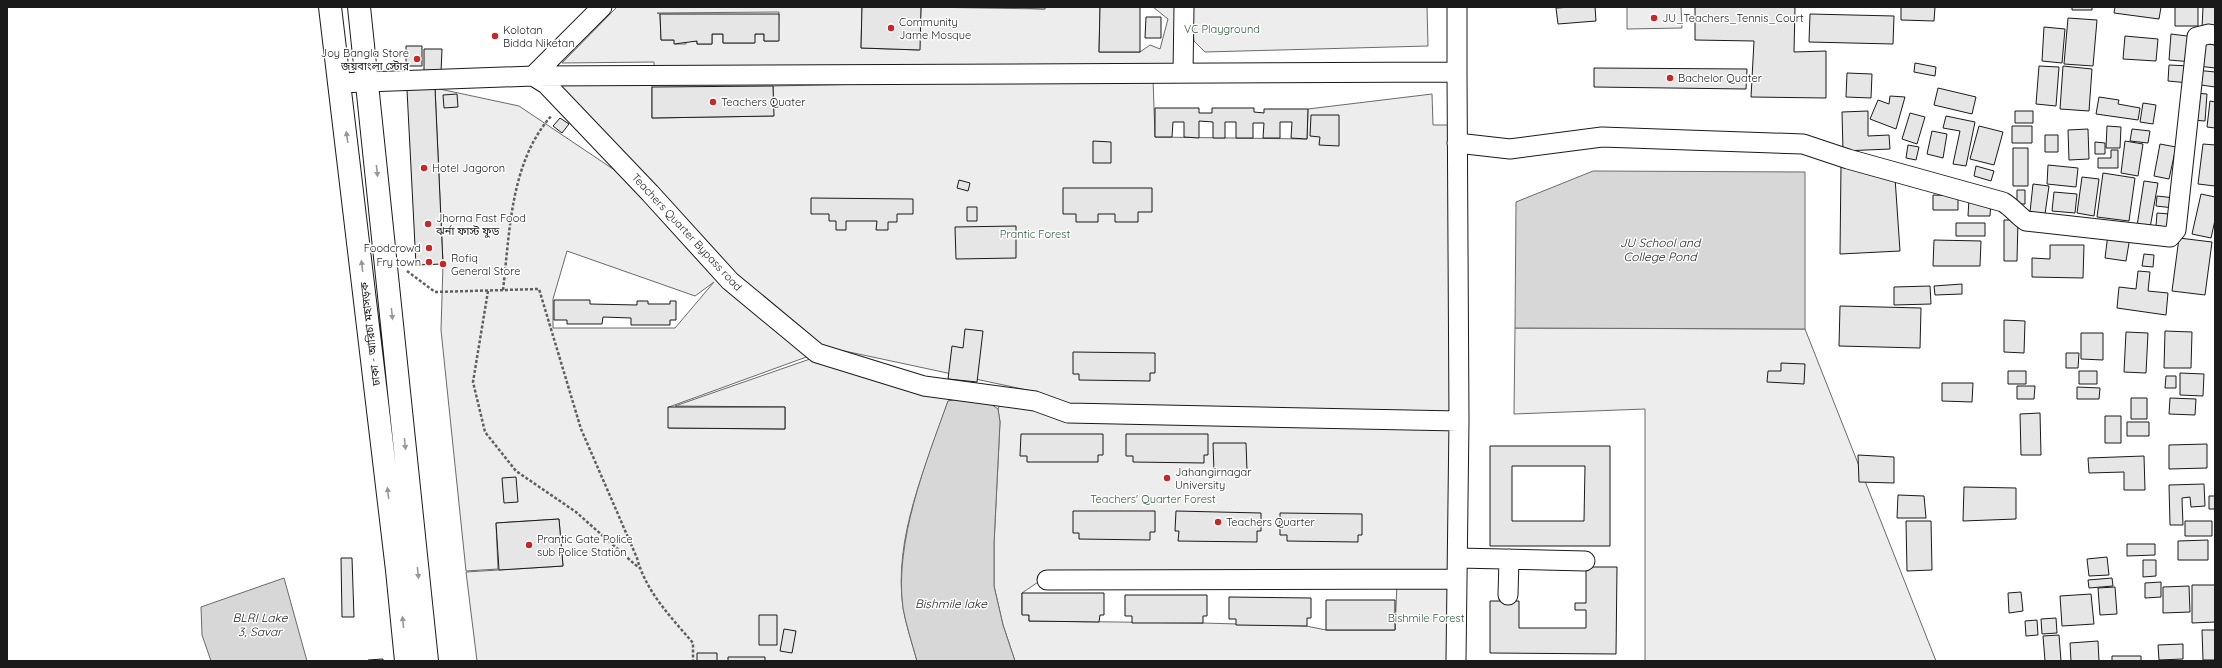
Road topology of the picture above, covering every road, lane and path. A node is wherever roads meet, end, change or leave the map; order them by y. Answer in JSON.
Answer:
{"nodes":[{"id":1,"x":330,"y":7,"type":"edge"},
{"id":2,"x":359,"y":7,"type":"edge"},
{"id":3,"x":602,"y":7,"type":"edge"},
{"id":4,"x":1184,"y":7,"type":"edge"},
{"id":5,"x":1457,"y":7,"type":"edge"},
{"id":6,"x":2215,"y":35,"type":"edge"},
{"id":7,"x":1457,"y":72,"type":"junction"},
{"id":8,"x":1183,"y":73,"type":"junction"},
{"id":9,"x":533,"y":76,"type":"junction"},
{"id":10,"x":367,"y":82,"type":"junction"},
{"id":11,"x":338,"y":83,"type":"junction"},
{"id":12,"x":564,"y":102,"type":"junction"},
{"id":13,"x":1457,"y":143,"type":"junction"},
{"id":14,"x":406,"y":264,"type":"dead end"},
{"id":15,"x":503,"y":290,"type":"junction"},
{"id":16,"x":488,"y":291,"type":"junction"},
{"id":17,"x":1459,"y":421,"type":"junction"},
{"id":18,"x":1458,"y":558,"type":"junction"},
{"id":19,"x":1509,"y":559,"type":"junction"},
{"id":20,"x":1585,"y":561,"type":"dead end"},
{"id":21,"x":640,"y":568,"type":"junction"},
{"id":22,"x":1457,"y":579,"type":"junction"},
{"id":23,"x":1047,"y":580,"type":"dead end"},
{"id":24,"x":1508,"y":595,"type":"dead end"},
{"id":25,"x":406,"y":661,"type":"edge"},
{"id":26,"x":427,"y":661,"type":"edge"},
{"id":27,"x":693,"y":661,"type":"edge"},
{"id":28,"x":1456,"y":661,"type":"edge"}],
"edges":[{"from":1,"to":11,"type":"highway","name":"ঢাকা - আরিচা মহাসড়ক"},
{"from":2,"to":10,"type":"highway","name":"ঢাকা - আরিচা মহাসড়ক"},
{"from":3,"to":9,"type":"street"},
{"from":4,"to":8,"type":"street"},
{"from":5,"to":7,"type":"street"},
{"from":6,"to":13,"type":"street"},
{"from":7,"to":8,"type":"street"},
{"from":7,"to":13,"type":"street"},
{"from":8,"to":9,"type":"street"},
{"from":9,"to":10,"type":"street"},
{"from":9,"to":12,"type":"street","name":"Teachers Quarter Bypass road"},
{"from":10,"to":11,"type":"street"},
{"from":10,"to":26,"type":"highway","name":"ঢাকা - আরিচা মহাসড়ক","one_way":true},
{"from":25,"to":11,"type":"highway","name":"ঢাকা - আরিচা মহাসড়ক","one_way":true},
{"from":12,"to":15,"type":"path"},
{"from":12,"to":17,"type":"street","name":"Teachers Quarter Bypass road"},
{"from":13,"to":17,"type":"street"},
{"from":14,"to":16,"type":"path"},
{"from":15,"to":16,"type":"path"},
{"from":15,"to":21,"type":"path"},
{"from":16,"to":21,"type":"path"},
{"from":17,"to":18,"type":"street"},
{"from":18,"to":19,"type":"street"},
{"from":18,"to":22,"type":"street"},
{"from":19,"to":20,"type":"street"},
{"from":19,"to":24,"type":"street"},
{"from":21,"to":27,"type":"path"},
{"from":22,"to":23,"type":"street"},
{"from":22,"to":28,"type":"street"}]}
